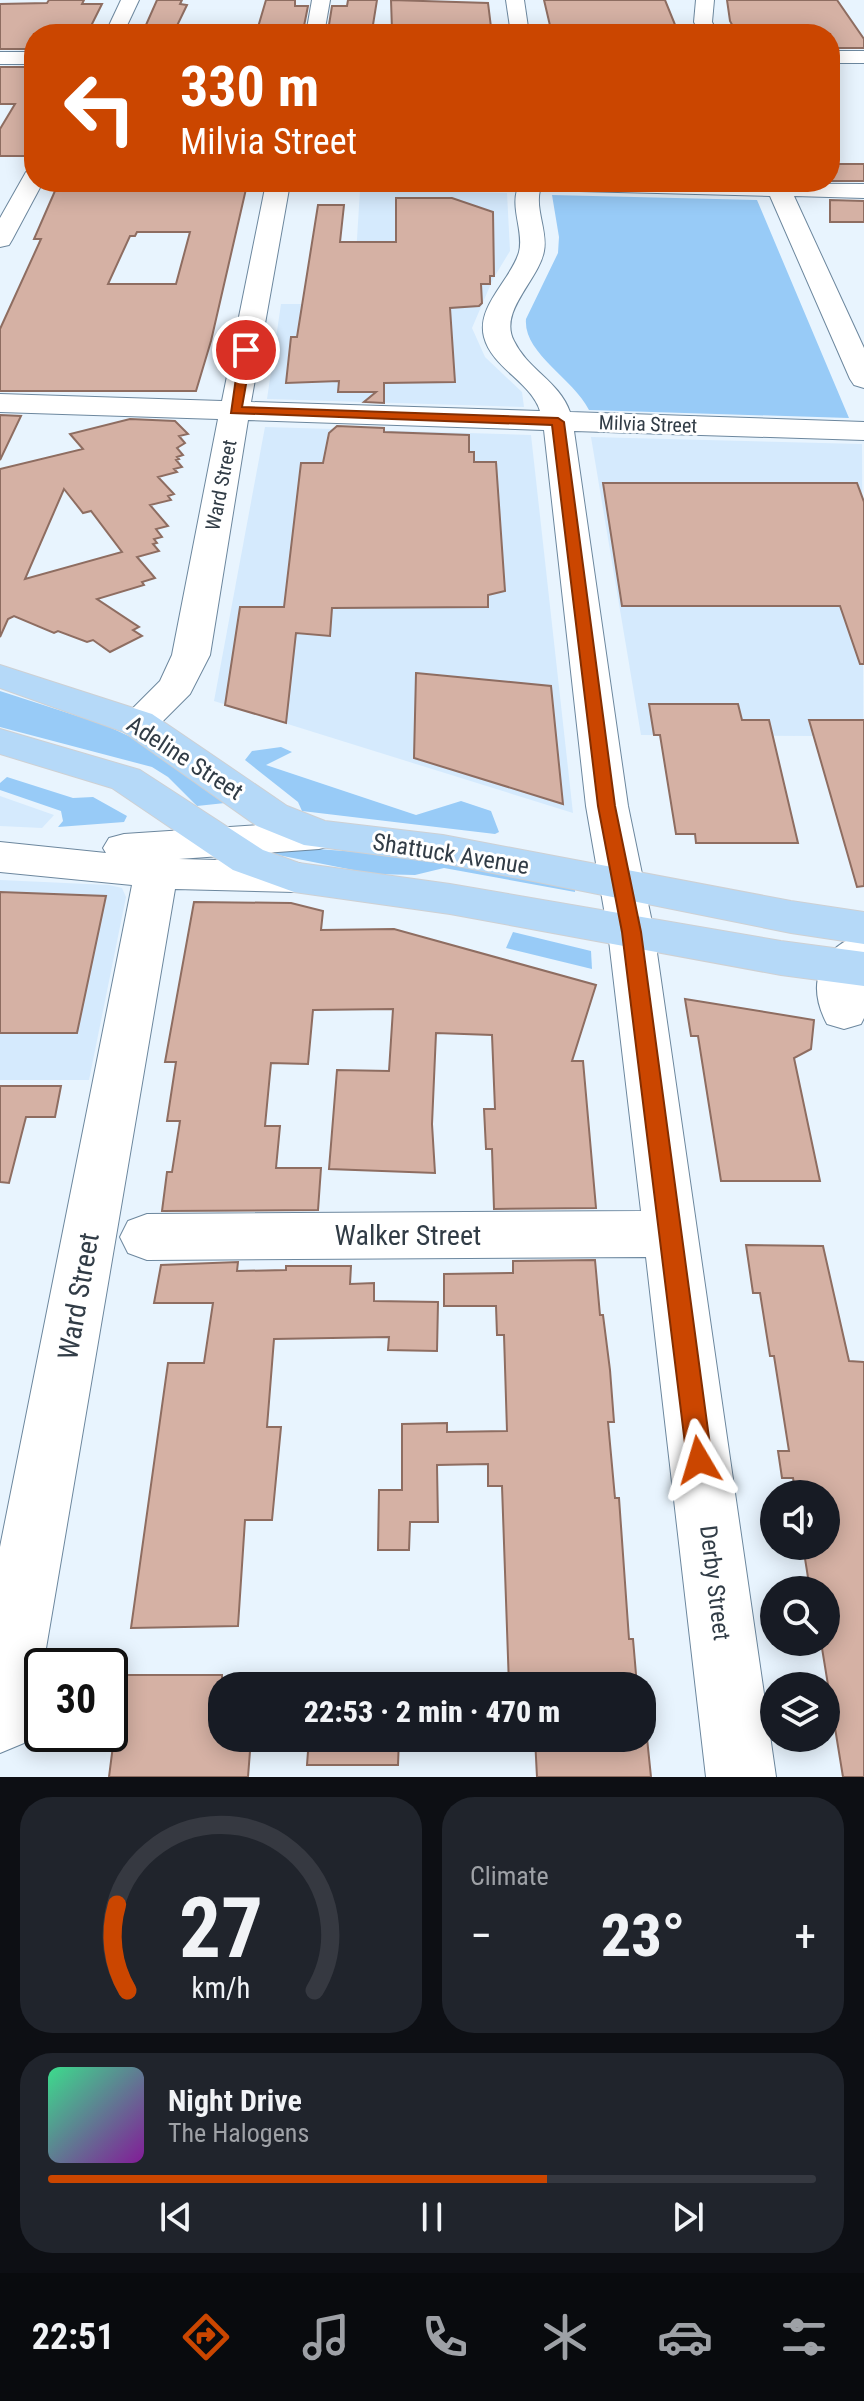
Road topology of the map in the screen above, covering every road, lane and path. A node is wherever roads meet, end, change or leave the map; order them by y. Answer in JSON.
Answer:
{"nodes":[{"id":1,"x":130,"y":0,"type":"edge"},
{"id":2,"x":321,"y":0,"type":"edge"},
{"id":3,"x":515,"y":0,"type":"edge"},
{"id":4,"x":705,"y":0,"type":"edge"},
{"id":5,"x":119,"y":24,"type":"edge"},
{"id":6,"x":317,"y":24,"type":"edge"},
{"id":7,"x":519,"y":24,"type":"edge"},
{"id":8,"x":704,"y":24,"type":"edge"},
{"id":9,"x":840,"y":57,"type":"edge"},
{"id":10,"x":864,"y":57,"type":"edge"},
{"id":11,"x":0,"y":58,"type":"edge"},
{"id":12,"x":24,"y":58,"type":"edge"},
{"id":13,"x":24,"y":178,"type":"edge"},
{"id":14,"x":840,"y":190,"type":"edge"},
{"id":15,"x":864,"y":191,"type":"edge"},
{"id":16,"x":276,"y":192,"type":"edge"},
{"id":17,"x":528,"y":192,"type":"edge"},
{"id":18,"x":780,"y":192,"type":"edge"},
{"id":19,"x":0,"y":240,"type":"edge"},
{"id":20,"x":864,"y":379,"type":"edge"},
{"id":21,"x":0,"y":403,"type":"edge"},
{"id":22,"x":236,"y":410,"type":"junction"},
{"id":23,"x":558,"y":422,"type":"junction"},
{"id":24,"x":864,"y":431,"type":"edge"},
{"id":25,"x":0,"y":676,"type":"edge"},
{"id":26,"x":138,"y":723,"type":"junction"},
{"id":27,"x":0,"y":741,"type":"edge"},
{"id":28,"x":319,"y":835,"type":"junction"},
{"id":29,"x":220,"y":841,"type":"junction"},
{"id":30,"x":17,"y":858,"type":"edge"},
{"id":31,"x":156,"y":873,"type":"junction"},
{"id":32,"x":294,"y":877,"type":"junction"},
{"id":33,"x":621,"y":884,"type":"junction"},
{"id":34,"x":631,"y":932,"type":"junction"},
{"id":35,"x":853,"y":970,"type":"edge"},
{"id":36,"x":670,"y":1234,"type":"junction"},
{"id":37,"x":147,"y":1237,"type":"dead end"},
{"id":38,"x":0,"y":1719,"type":"edge"},
{"id":39,"x":741,"y":1777,"type":"edge"}],
"edges":[{"from":1,"to":5,"type":"street"},
{"from":2,"to":6,"type":"street"},
{"from":3,"to":7,"type":"street"},
{"from":4,"to":8,"type":"street"},
{"from":9,"to":10,"type":"street"},
{"from":11,"to":12,"type":"street"},
{"from":13,"to":19,"type":"street"},
{"from":14,"to":15,"type":"street"},
{"from":16,"to":22,"type":"street","name":"Ward Street"},
{"from":17,"to":23,"type":"street","name":"Derby Street"},
{"from":18,"to":20,"type":"street"},
{"from":21,"to":22,"type":"street","name":"Milvia Street"},
{"from":22,"to":23,"type":"street","name":"Milvia Street"},
{"from":22,"to":26,"type":"street","name":"Ward Street"},
{"from":23,"to":24,"type":"street","name":"Milvia Street"},
{"from":23,"to":33,"type":"street","name":"Derby Street"},
{"from":25,"to":26,"type":"main road","name":"Adeline Street"},
{"from":26,"to":28,"type":"main road","name":"Adeline Street"},
{"from":27,"to":29,"type":"main road","name":"Adeline Street"},
{"from":28,"to":29,"type":"street","name":"Shattuck Avenue"},
{"from":28,"to":33,"type":"main road","name":"Shattuck Avenue"},
{"from":29,"to":30,"type":"street","name":"Shattuck Avenue"},
{"from":29,"to":32,"type":"main road","name":"Adeline Street"},
{"from":30,"to":31,"type":"street","name":"Shattuck Avenue"},
{"from":31,"to":32,"type":"street","name":"Shattuck Avenue"},
{"from":31,"to":38,"type":"street","name":"Ward Street"},
{"from":32,"to":34,"type":"main road","name":"Shattuck Avenue"},
{"from":33,"to":34,"type":"street","name":"Derby Street"},
{"from":33,"to":35,"type":"main road","name":"Shattuck Avenue"},
{"from":34,"to":35,"type":"main road","name":"Shattuck Avenue"},
{"from":34,"to":36,"type":"street","name":"Derby Street"},
{"from":36,"to":37,"type":"street","name":"Walker Street"},
{"from":36,"to":39,"type":"street","name":"Derby Street"}]}
